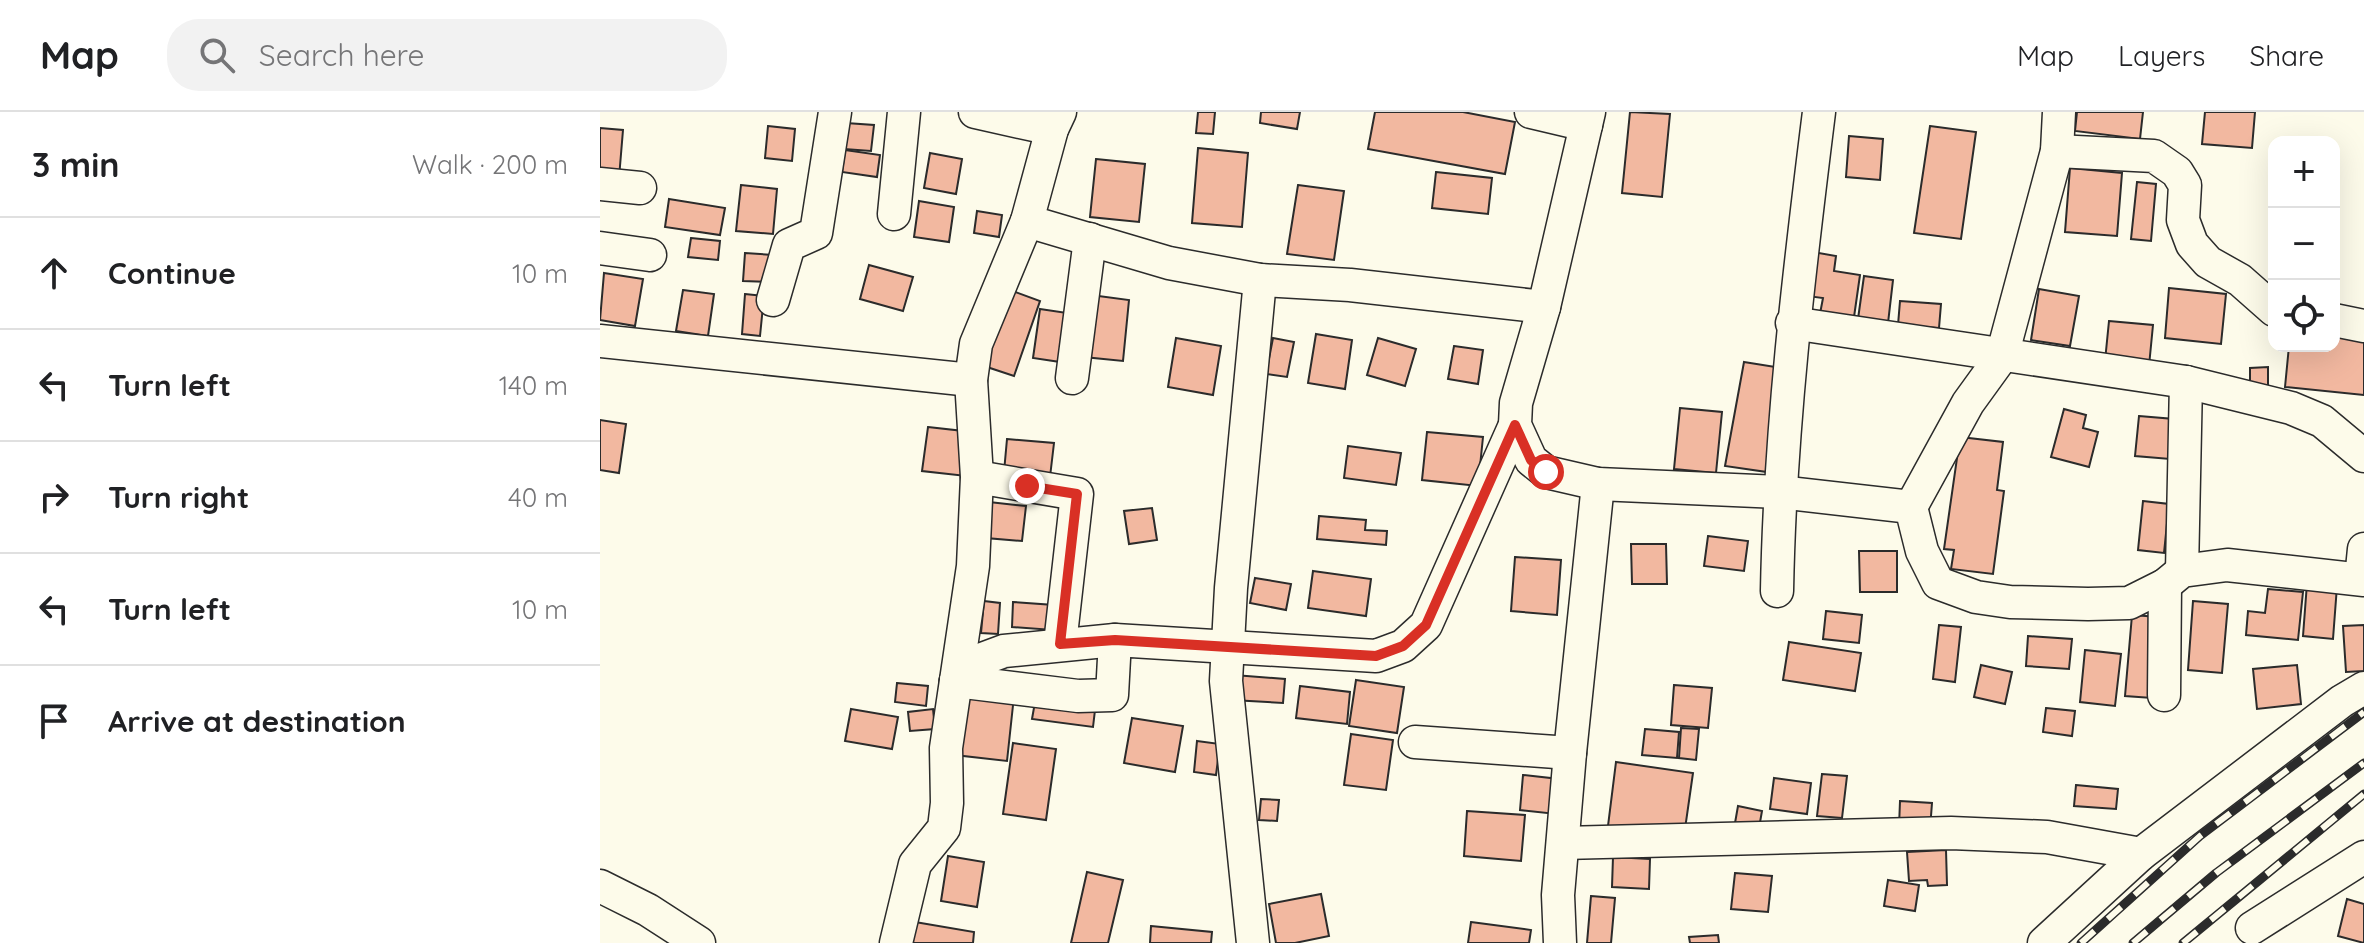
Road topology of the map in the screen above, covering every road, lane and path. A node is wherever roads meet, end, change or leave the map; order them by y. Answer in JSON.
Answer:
{"nodes":[{"id":1,"x":835,"y":112,"type":"edge"},
{"id":2,"x":904,"y":112,"type":"edge"},
{"id":3,"x":975,"y":112,"type":"edge"},
{"id":4,"x":1531,"y":112,"type":"edge"},
{"id":5,"x":1819,"y":112,"type":"edge"},
{"id":6,"x":2059,"y":112,"type":"edge"},
{"id":7,"x":1588,"y":118,"type":"edge"},
{"id":8,"x":1056,"y":120,"type":"edge"},
{"id":9,"x":2057,"y":151,"type":"junction"},
{"id":10,"x":600,"y":184,"type":"edge"},
{"id":11,"x":640,"y":188,"type":"dead end"},
{"id":12,"x":894,"y":214,"type":"dead end"},
{"id":13,"x":1027,"y":221,"type":"junction"},
{"id":14,"x":1090,"y":239,"type":"junction"},
{"id":15,"x":600,"y":248,"type":"edge"},
{"id":16,"x":650,"y":255,"type":"dead end"},
{"id":17,"x":1260,"y":280,"type":"junction"},
{"id":18,"x":773,"y":300,"type":"dead end"},
{"id":19,"x":2268,"y":305,"type":"edge"},
{"id":20,"x":1544,"y":307,"type":"junction"},
{"id":21,"x":2340,"y":321,"type":"edge"},
{"id":22,"x":1792,"y":323,"type":"junction"},
{"id":23,"x":2364,"y":326,"type":"edge"},
{"id":24,"x":600,"y":341,"type":"edge"},
{"id":25,"x":2002,"y":356,"type":"junction"},
{"id":26,"x":1072,"y":378,"type":"dead end"},
{"id":27,"x":971,"y":380,"type":"junction"},
{"id":28,"x":2186,"y":382,"type":"junction"},
{"id":29,"x":1515,"y":425,"type":"junction"},
{"id":30,"x":2364,"y":456,"type":"edge"},
{"id":31,"x":977,"y":477,"type":"junction"},
{"id":32,"x":1598,"y":484,"type":"junction"},
{"id":33,"x":1779,"y":492,"type":"junction"},
{"id":34,"x":1911,"y":507,"type":"junction"},
{"id":35,"x":2363,"y":569,"type":"edge"},
{"id":36,"x":2174,"y":578,"type":"junction"},
{"id":37,"x":1777,"y":591,"type":"dead end"},
{"id":38,"x":1115,"y":640,"type":"junction"},
{"id":39,"x":1060,"y":644,"type":"junction"},
{"id":40,"x":1227,"y":648,"type":"junction"},
{"id":41,"x":956,"y":681,"type":"junction"},
{"id":42,"x":2364,"y":688,"type":"edge"},
{"id":43,"x":2164,"y":695,"type":"dead end"},
{"id":44,"x":1415,"y":742,"type":"dead end"},
{"id":45,"x":1570,"y":753,"type":"junction"},
{"id":46,"x":1563,"y":843,"type":"junction"},
{"id":47,"x":2141,"y":854,"type":"junction"},
{"id":48,"x":2364,"y":857,"type":"edge"},
{"id":49,"x":600,"y":886,"type":"edge"},
{"id":50,"x":2252,"y":928,"type":"dead end"},
{"id":51,"x":699,"y":943,"type":"edge"},
{"id":52,"x":896,"y":943,"type":"edge"},
{"id":53,"x":1253,"y":943,"type":"edge"},
{"id":54,"x":1560,"y":943,"type":"edge"},
{"id":55,"x":2044,"y":943,"type":"edge"}],
"edges":[{"from":1,"to":18,"type":"street"},
{"from":2,"to":12,"type":"street"},
{"from":3,"to":8,"type":"street"},
{"from":4,"to":7,"type":"street"},
{"from":5,"to":22,"type":"street"},
{"from":6,"to":9,"type":"street"},
{"from":7,"to":20,"type":"street"},
{"from":8,"to":13,"type":"street"},
{"from":9,"to":19,"type":"street"},
{"from":9,"to":25,"type":"street"},
{"from":10,"to":11,"type":"street"},
{"from":13,"to":14,"type":"street"},
{"from":13,"to":27,"type":"street"},
{"from":14,"to":17,"type":"street"},
{"from":14,"to":26,"type":"street"},
{"from":15,"to":16,"type":"street"},
{"from":17,"to":20,"type":"street"},
{"from":17,"to":40,"type":"street"},
{"from":20,"to":29,"type":"street"},
{"from":21,"to":23,"type":"street"},
{"from":22,"to":25,"type":"street"},
{"from":22,"to":33,"type":"street"},
{"from":24,"to":27,"type":"street"},
{"from":25,"to":28,"type":"street"},
{"from":25,"to":34,"type":"street"},
{"from":27,"to":31,"type":"street"},
{"from":28,"to":30,"type":"street"},
{"from":28,"to":36,"type":"street"},
{"from":29,"to":32,"type":"street"},
{"from":29,"to":40,"type":"street"},
{"from":31,"to":39,"type":"street"},
{"from":31,"to":41,"type":"street"},
{"from":32,"to":33,"type":"street"},
{"from":32,"to":45,"type":"street"},
{"from":33,"to":34,"type":"street"},
{"from":33,"to":37,"type":"street"},
{"from":34,"to":36,"type":"street"},
{"from":35,"to":36,"type":"street"},
{"from":36,"to":43,"type":"street"},
{"from":38,"to":39,"type":"street"},
{"from":38,"to":40,"type":"street"},
{"from":38,"to":41,"type":"street"},
{"from":39,"to":41,"type":"street"},
{"from":40,"to":53,"type":"street"},
{"from":41,"to":52,"type":"street"},
{"from":42,"to":47,"type":"street"},
{"from":44,"to":45,"type":"street"},
{"from":45,"to":46,"type":"street"},
{"from":46,"to":47,"type":"street"},
{"from":46,"to":54,"type":"street"},
{"from":47,"to":55,"type":"street"},
{"from":48,"to":50,"type":"street"},
{"from":49,"to":51,"type":"street"}]}
